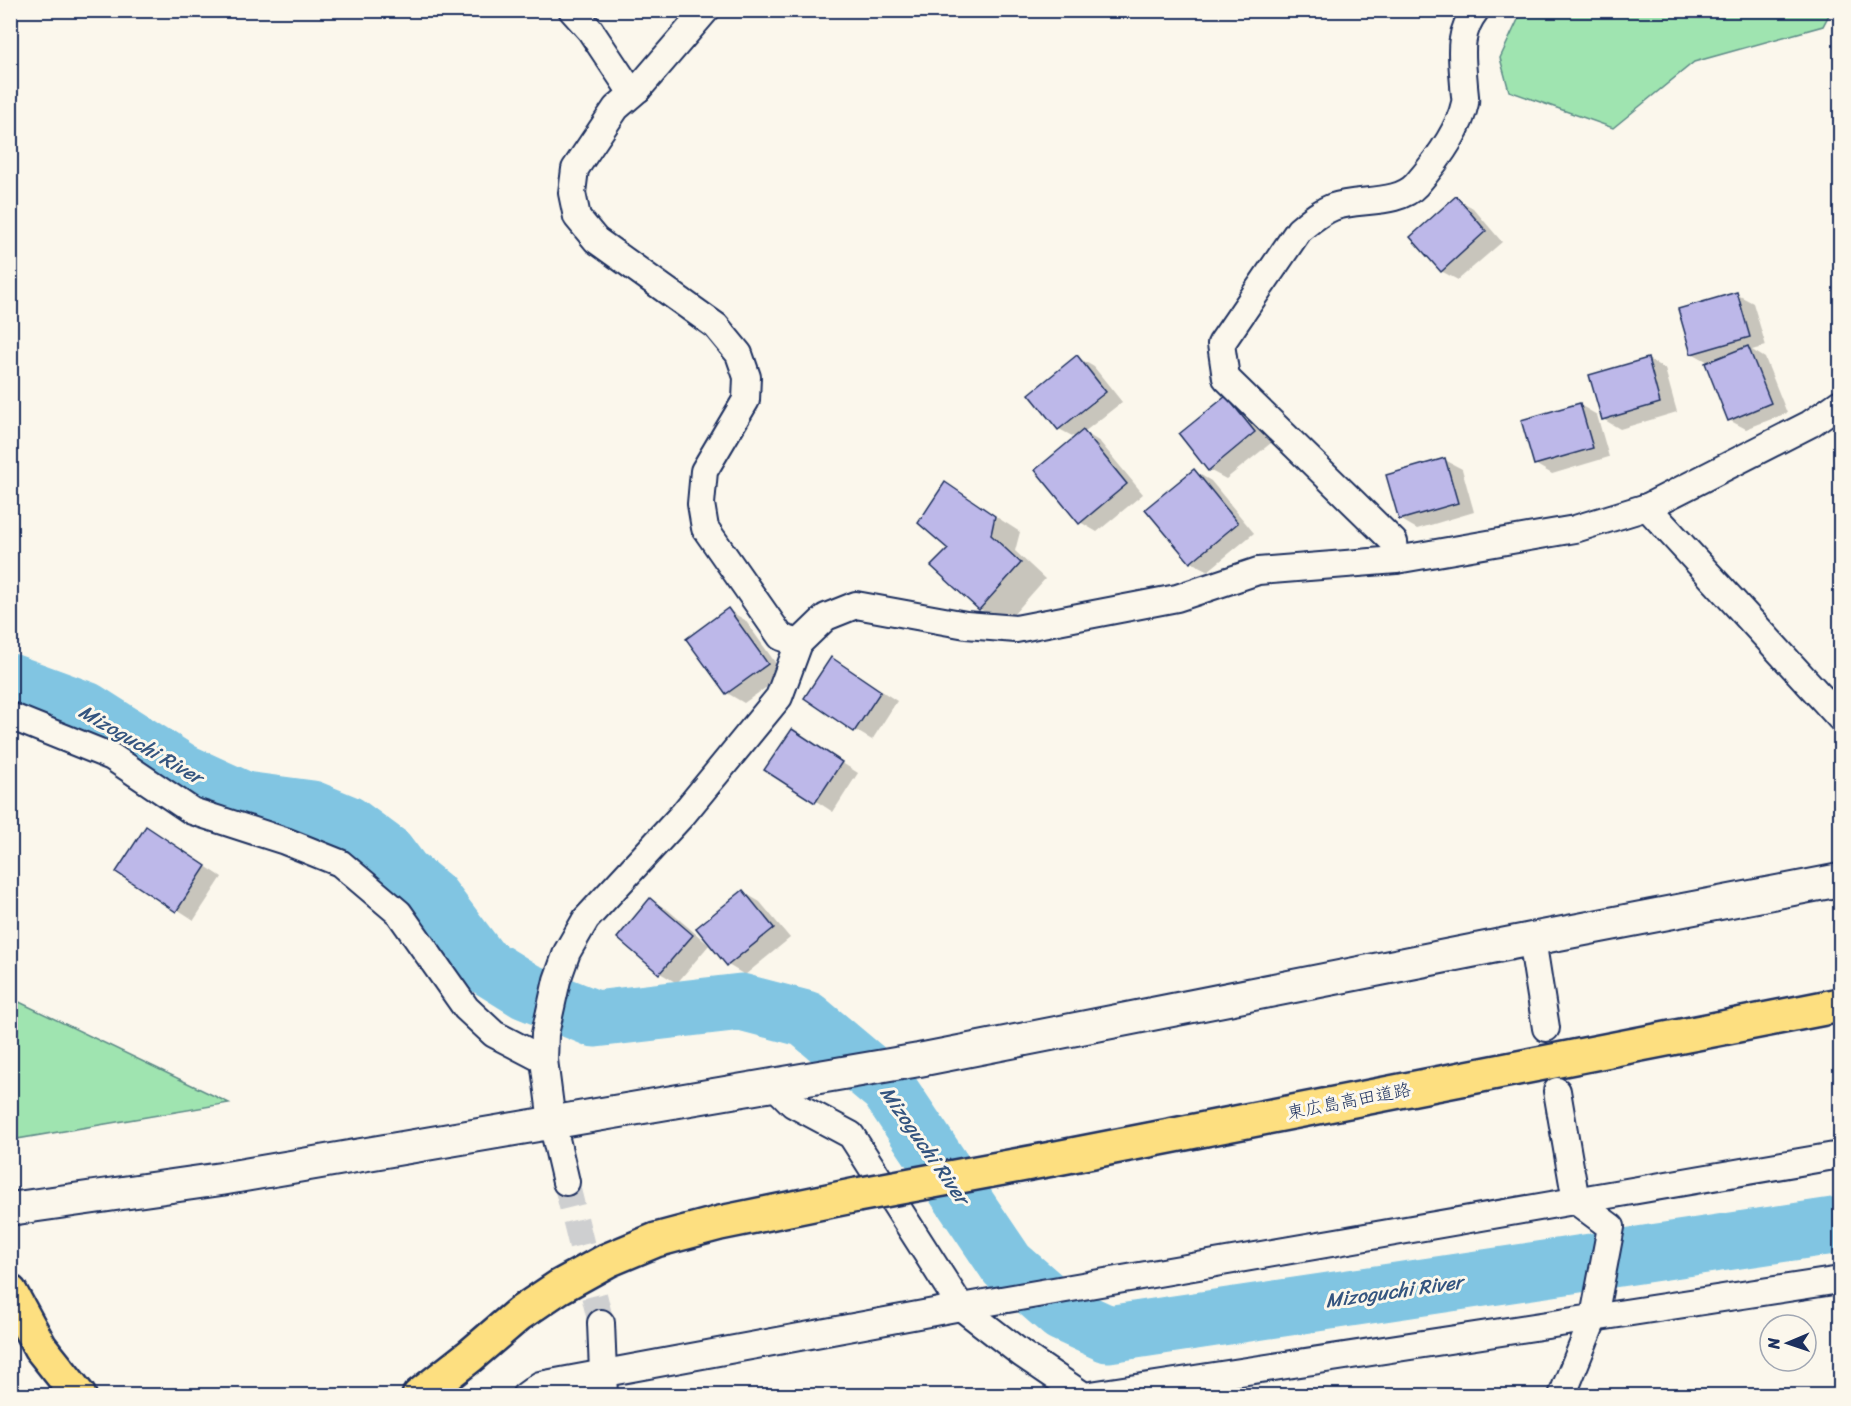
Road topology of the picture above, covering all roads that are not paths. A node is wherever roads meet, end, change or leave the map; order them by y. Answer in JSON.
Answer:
{"nodes":[{"id":1,"x":572,"y":10,"type":"edge"},
{"id":2,"x":706,"y":10,"type":"edge"},
{"id":3,"x":1476,"y":10,"type":"edge"},
{"id":4,"x":638,"y":89,"type":"junction"},
{"id":5,"x":1840,"y":403,"type":"edge"},
{"id":6,"x":1647,"y":507,"type":"junction"},
{"id":7,"x":1396,"y":560,"type":"junction"},
{"id":8,"x":799,"y":643,"type":"junction"},
{"id":9,"x":10,"y":716,"type":"edge"},
{"id":10,"x":1840,"y":718,"type":"edge"},
{"id":11,"x":1840,"y":880,"type":"edge"},
{"id":12,"x":1532,"y":939,"type":"junction"},
{"id":13,"x":1840,"y":1005,"type":"edge"},
{"id":14,"x":1546,"y":1028,"type":"dead end"},
{"id":15,"x":544,"y":1060,"type":"junction"},
{"id":16,"x":773,"y":1084,"type":"junction"},
{"id":17,"x":1557,"y":1091,"type":"dead end"},
{"id":18,"x":552,"y":1122,"type":"junction"},
{"id":19,"x":1840,"y":1155,"type":"edge"},
{"id":20,"x":566,"y":1182,"type":"tunnel mouth"},
{"id":21,"x":1576,"y":1201,"type":"junction"},
{"id":22,"x":10,"y":1209,"type":"edge"},
{"id":23,"x":1840,"y":1280,"type":"edge"},
{"id":24,"x":10,"y":1292,"type":"edge"},
{"id":25,"x":961,"y":1307,"type":"junction"},
{"id":26,"x":1594,"y":1317,"type":"junction"},
{"id":27,"x":600,"y":1323,"type":"tunnel mouth"},
{"id":28,"x":604,"y":1385,"type":"edge"},
{"id":29,"x":79,"y":1395,"type":"edge"},
{"id":30,"x":419,"y":1395,"type":"edge"},
{"id":31,"x":525,"y":1395,"type":"edge"},
{"id":32,"x":1562,"y":1395,"type":"edge"}],
"edges":[{"from":1,"to":4,"type":"street"},
{"from":2,"to":4,"type":"street"},
{"from":3,"to":7,"type":"street"},
{"from":4,"to":8,"type":"street"},
{"from":5,"to":6,"type":"street"},
{"from":6,"to":7,"type":"street"},
{"from":6,"to":10,"type":"street"},
{"from":7,"to":8,"type":"street"},
{"from":8,"to":15,"type":"street"},
{"from":9,"to":15,"type":"street"},
{"from":11,"to":12,"type":"street"},
{"from":12,"to":14,"type":"street"},
{"from":12,"to":16,"type":"street"},
{"from":13,"to":30,"type":"highway","name":"東広島高田道路","bridge":true},
{"from":15,"to":18,"type":"street"},
{"from":16,"to":18,"type":"street"},
{"from":16,"to":25,"type":"street"},
{"from":17,"to":21,"type":"street"},
{"from":18,"to":20,"type":"street"},
{"from":18,"to":22,"type":"street"},
{"from":19,"to":21,"type":"street"},
{"from":21,"to":25,"type":"street"},
{"from":21,"to":26,"type":"street"},
{"from":23,"to":26,"type":"street"},
{"from":24,"to":29,"type":"highway"},
{"from":25,"to":26,"type":"street"},
{"from":25,"to":28,"type":"street"},
{"from":26,"to":32,"type":"street"},
{"from":27,"to":28,"type":"street"},
{"from":28,"to":31,"type":"street"}]}
